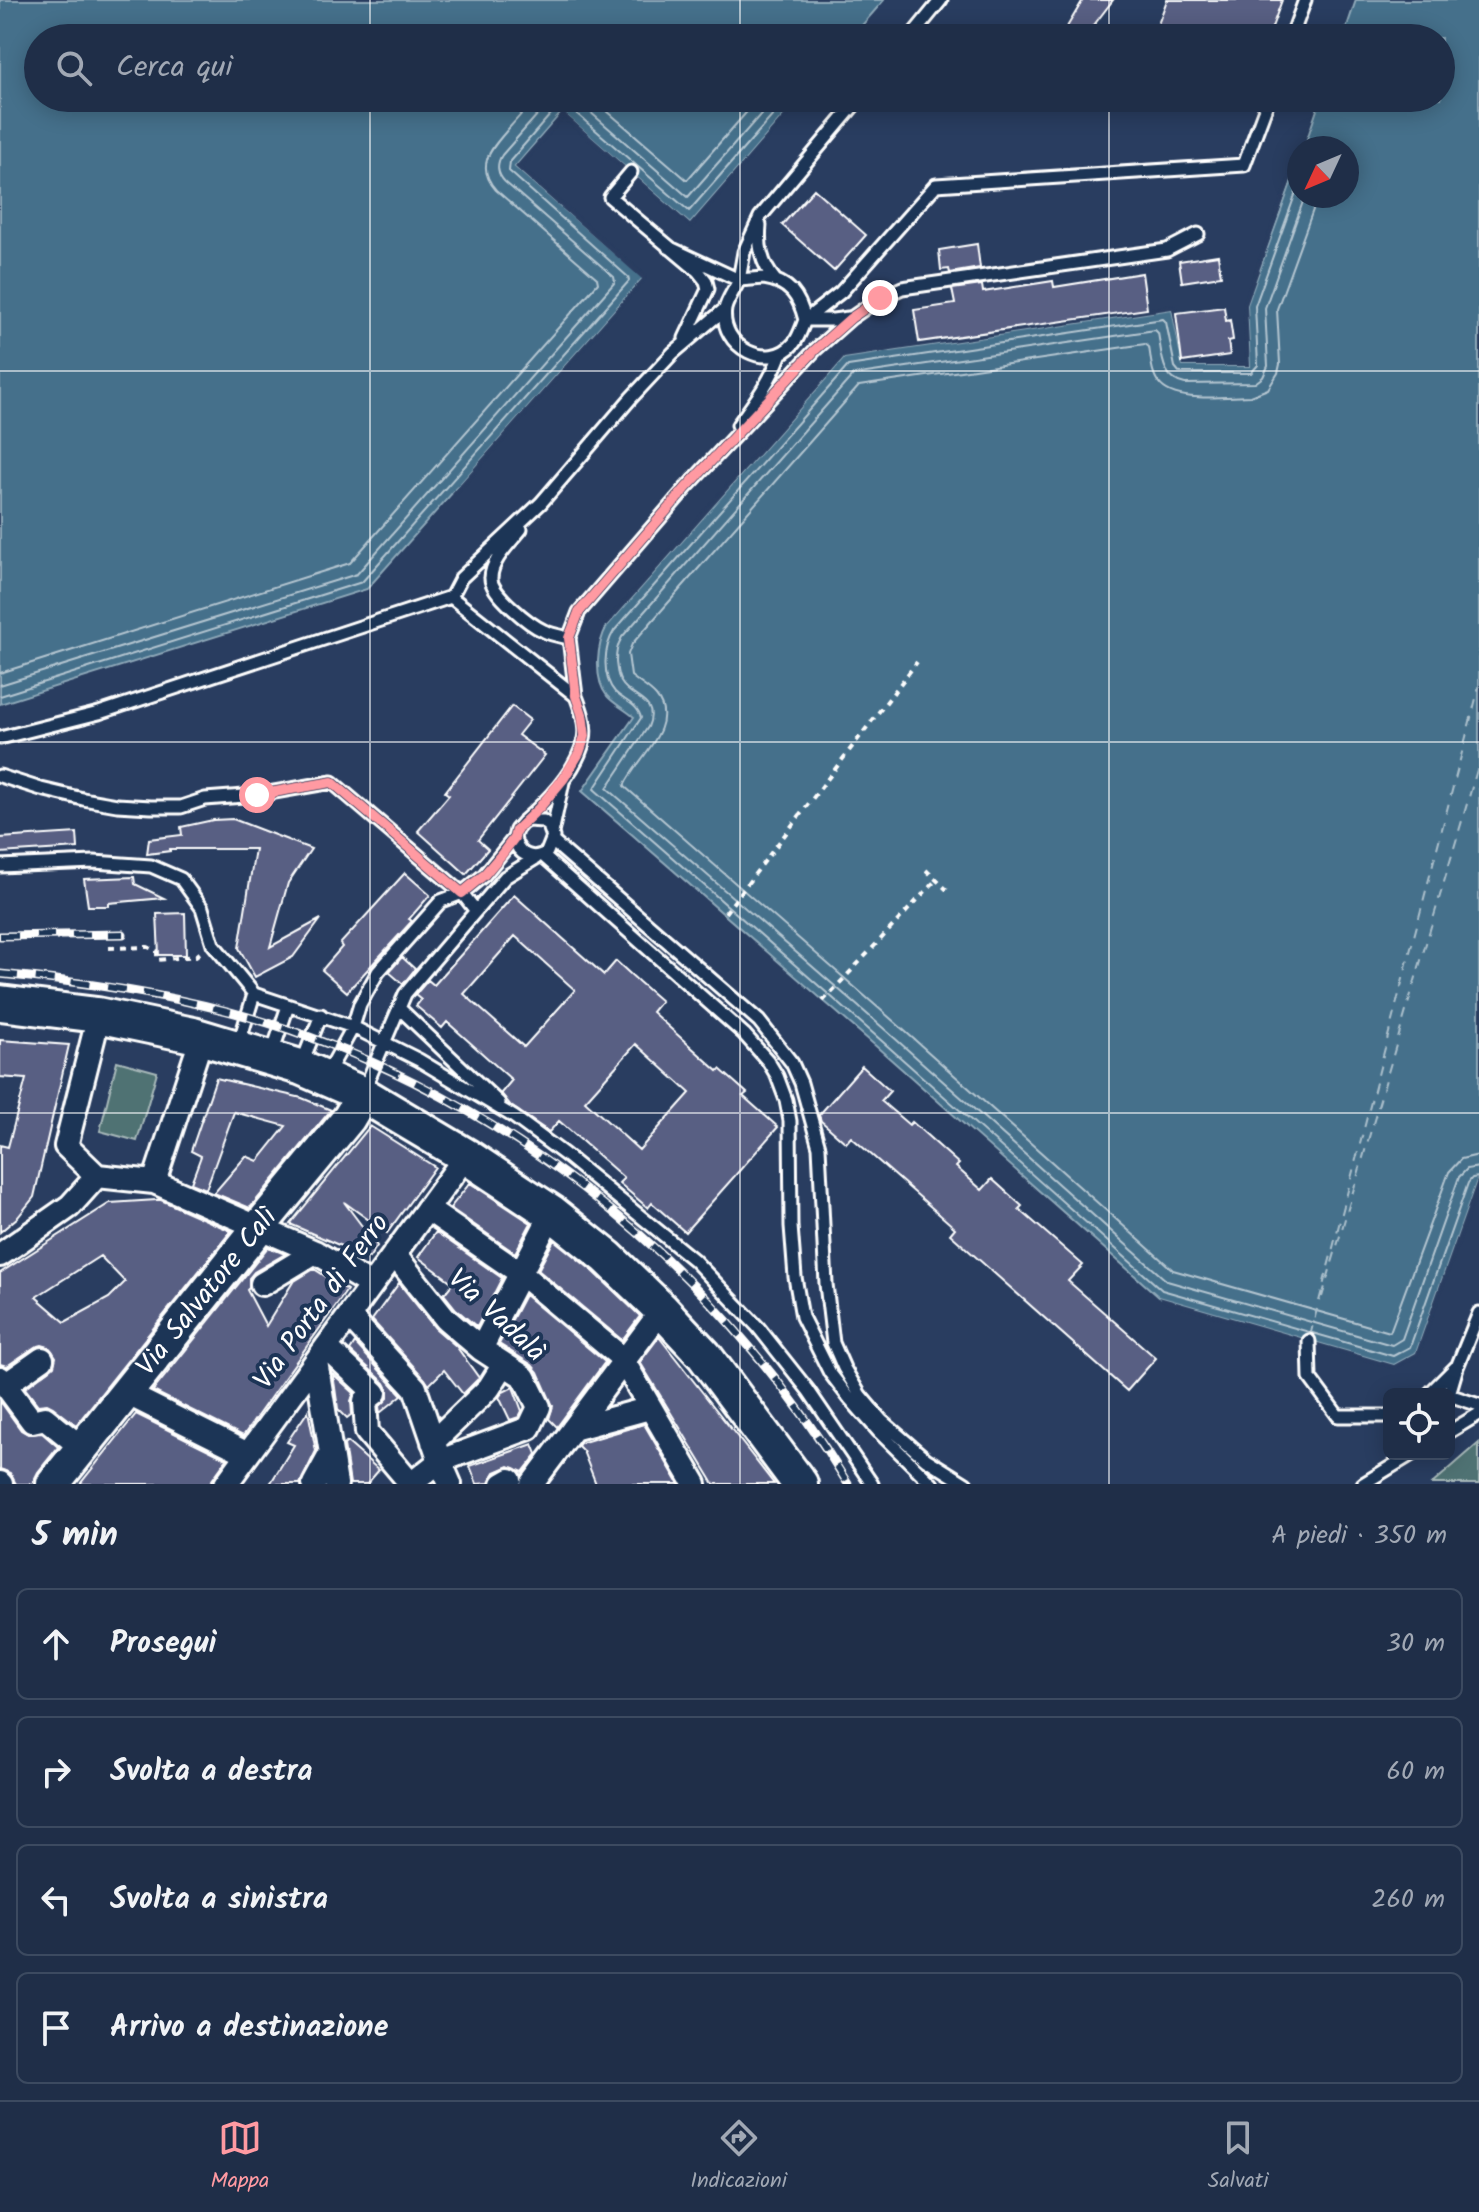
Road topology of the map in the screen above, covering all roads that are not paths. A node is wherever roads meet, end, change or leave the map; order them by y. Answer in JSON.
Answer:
{"nodes":[{"id":1,"x":941,"y":0,"type":"edge"},
{"id":2,"x":1305,"y":0,"type":"edge"},
{"id":3,"x":921,"y":24,"type":"edge"},
{"id":4,"x":1296,"y":24,"type":"edge"},
{"id":5,"x":848,"y":112,"type":"edge"},
{"id":6,"x":1264,"y":112,"type":"edge"},
{"id":7,"x":631,"y":172,"type":"dead end"},
{"id":8,"x":760,"y":217,"type":"junction"},
{"id":9,"x":1198,"y":234,"type":"dead end"},
{"id":10,"x":668,"y":247,"type":"junction"},
{"id":11,"x":739,"y":280,"type":"junction"},
{"id":12,"x":775,"y":280,"type":"junction"},
{"id":13,"x":841,"y":292,"type":"junction"},
{"id":14,"x":801,"y":304,"type":"junction"},
{"id":15,"x":725,"y":309,"type":"junction"},
{"id":16,"x":851,"y":318,"type":"junction"},
{"id":17,"x":805,"y":320,"type":"junction"},
{"id":18,"x":682,"y":344,"type":"junction"},
{"id":19,"x":781,"y":353,"type":"junction"},
{"id":20,"x":717,"y":455,"type":"junction"},
{"id":21,"x":541,"y":503,"type":"junction"},
{"id":22,"x":451,"y":597,"type":"junction"},
{"id":23,"x":569,"y":638,"type":"junction"},
{"id":24,"x":576,"y":696,"type":"junction"},
{"id":25,"x":0,"y":738,"type":"edge"},
{"id":26,"x":0,"y":776,"type":"edge"},
{"id":27,"x":564,"y":778,"type":"junction"},
{"id":28,"x":522,"y":823,"type":"junction"},
{"id":29,"x":552,"y":837,"type":"junction"},
{"id":30,"x":514,"y":838,"type":"junction"},
{"id":31,"x":540,"y":856,"type":"junction"},
{"id":32,"x":0,"y":866,"type":"edge"},
{"id":33,"x":462,"y":893,"type":"junction"},
{"id":34,"x":476,"y":911,"type":"junction"},
{"id":35,"x":254,"y":994,"type":"junction"},
{"id":36,"x":0,"y":1003,"type":"edge"},
{"id":37,"x":288,"y":1006,"type":"junction"},
{"id":38,"x":399,"y":1008,"type":"junction"},
{"id":39,"x":321,"y":1015,"type":"junction"},
{"id":40,"x":0,"y":1024,"type":"edge"},
{"id":41,"x":353,"y":1027,"type":"junction"},
{"id":42,"x":94,"y":1035,"type":"junction"},
{"id":43,"x":383,"y":1042,"type":"junction"},
{"id":44,"x":237,"y":1047,"type":"junction"},
{"id":45,"x":196,"y":1055,"type":"junction"},
{"id":46,"x":299,"y":1067,"type":"junction"},
{"id":47,"x":360,"y":1098,"type":"junction"},
{"id":48,"x":514,"y":1117,"type":"junction"},
{"id":49,"x":466,"y":1156,"type":"junction"},
{"id":50,"x":97,"y":1176,"type":"junction"},
{"id":51,"x":154,"y":1182,"type":"junction"},
{"id":52,"x":427,"y":1209,"type":"junction"},
{"id":53,"x":552,"y":1213,"type":"junction"},
{"id":54,"x":259,"y":1227,"type":"junction"},
{"id":55,"x":315,"y":1252,"type":"junction"},
{"id":56,"x":394,"y":1254,"type":"junction"},
{"id":57,"x":0,"y":1255,"type":"edge"},
{"id":58,"x":520,"y":1273,"type":"junction"},
{"id":59,"x":262,"y":1284,"type":"dead end"},
{"id":60,"x":371,"y":1285,"type":"junction"},
{"id":61,"x":662,"y":1310,"type":"junction"},
{"id":62,"x":1479,"y":1313,"type":"edge"},
{"id":63,"x":349,"y":1316,"type":"junction"},
{"id":64,"x":1309,"y":1341,"type":"dead end"},
{"id":65,"x":481,"y":1349,"type":"junction"},
{"id":66,"x":321,"y":1354,"type":"junction"},
{"id":67,"x":42,"y":1359,"type":"dead end"},
{"id":68,"x":624,"y":1362,"type":"junction"},
{"id":69,"x":504,"y":1364,"type":"junction"},
{"id":70,"x":1457,"y":1367,"type":"junction"},
{"id":71,"x":2,"y":1382,"type":"edge"},
{"id":72,"x":1435,"y":1388,"type":"edge"},
{"id":73,"x":1451,"y":1388,"type":"edge"},
{"id":74,"x":126,"y":1393,"type":"junction"},
{"id":75,"x":1455,"y":1396,"type":"edge"},
{"id":76,"x":1479,"y":1405,"type":"edge"},
{"id":77,"x":650,"y":1408,"type":"junction"},
{"id":78,"x":1479,"y":1414,"type":"edge"},
{"id":79,"x":1383,"y":1416,"type":"edge"},
{"id":80,"x":326,"y":1422,"type":"junction"},
{"id":81,"x":1455,"y":1428,"type":"edge"},
{"id":82,"x":573,"y":1429,"type":"junction"},
{"id":83,"x":367,"y":1432,"type":"junction"},
{"id":84,"x":437,"y":1451,"type":"junction"},
{"id":85,"x":331,"y":1453,"type":"junction"},
{"id":86,"x":248,"y":1454,"type":"junction"},
{"id":87,"x":1393,"y":1460,"type":"edge"},
{"id":88,"x":1402,"y":1460,"type":"edge"},
{"id":89,"x":69,"y":1472,"type":"edge"},
{"id":90,"x":1381,"y":1473,"type":"junction"},
{"id":91,"x":515,"y":1483,"type":"edge"},
{"id":92,"x":226,"y":1484,"type":"edge"},
{"id":93,"x":314,"y":1484,"type":"edge"},
{"id":94,"x":336,"y":1484,"type":"edge"},
{"id":95,"x":411,"y":1484,"type":"edge"},
{"id":96,"x":450,"y":1484,"type":"edge"},
{"id":97,"x":695,"y":1484,"type":"edge"},
{"id":98,"x":800,"y":1484,"type":"edge"},
{"id":99,"x":872,"y":1484,"type":"edge"},
{"id":100,"x":932,"y":1484,"type":"edge"},
{"id":101,"x":966,"y":1484,"type":"edge"},
{"id":102,"x":1363,"y":1484,"type":"edge"}],
"edges":[{"from":1,"to":3,"type":"lane"},
{"from":2,"to":4,"type":"lane"},
{"from":5,"to":8,"type":"lane"},
{"from":6,"to":13,"type":"lane"},
{"from":7,"to":10,"type":"lane"},
{"from":8,"to":11,"type":"lane"},
{"from":8,"to":12,"type":"lane"},
{"from":9,"to":16,"type":"lane"},
{"from":10,"to":11,"type":"lane"},
{"from":10,"to":18,"type":"lane"},
{"from":11,"to":12,"type":"lane"},
{"from":11,"to":15,"type":"lane"},
{"from":12,"to":14,"type":"lane"},
{"from":13,"to":14,"type":"lane"},
{"from":13,"to":17,"type":"lane"},
{"from":14,"to":17,"type":"lane"},
{"from":15,"to":18,"type":"lane"},
{"from":15,"to":19,"type":"lane"},
{"from":16,"to":17,"type":"lane"},
{"from":16,"to":20,"type":"lane"},
{"from":17,"to":19,"type":"lane"},
{"from":18,"to":21,"type":"lane"},
{"from":19,"to":20,"type":"lane"},
{"from":20,"to":23,"type":"lane"},
{"from":21,"to":22,"type":"lane"},
{"from":21,"to":23,"type":"lane"},
{"from":22,"to":24,"type":"lane"},
{"from":22,"to":25,"type":"lane"},
{"from":23,"to":24,"type":"lane"},
{"from":24,"to":27,"type":"lane"},
{"from":26,"to":33,"type":"lane"},
{"from":27,"to":28,"type":"lane"},
{"from":27,"to":29,"type":"lane"},
{"from":28,"to":29,"type":"lane"},
{"from":28,"to":30,"type":"lane"},
{"from":29,"to":31,"type":"lane"},
{"from":29,"to":101,"type":"lane"},
{"from":30,"to":31,"type":"lane"},
{"from":30,"to":33,"type":"lane"},
{"from":31,"to":34,"type":"lane"},
{"from":31,"to":100,"type":"lane"},
{"from":32,"to":35,"type":"lane"},
{"from":33,"to":34,"type":"lane"},
{"from":33,"to":41,"type":"lane"},
{"from":34,"to":38,"type":"lane"},
{"from":35,"to":37,"type":"lane"},
{"from":35,"to":44,"type":"lane"},
{"from":36,"to":44,"type":"main road"},
{"from":37,"to":39,"type":"lane"},
{"from":37,"to":46,"type":"lane"},
{"from":38,"to":43,"type":"lane"},
{"from":38,"to":48,"type":"lane"},
{"from":39,"to":41,"type":"lane"},
{"from":39,"to":46,"type":"lane"},
{"from":40,"to":42,"type":"main road"},
{"from":41,"to":43,"type":"lane"},
{"from":41,"to":46,"type":"lane"},
{"from":42,"to":45,"type":"main road"},
{"from":42,"to":50,"type":"street"},
{"from":43,"to":47,"type":"lane"},
{"from":43,"to":48,"type":"lane"},
{"from":44,"to":46,"type":"main road"},
{"from":45,"to":47,"type":"main road"},
{"from":45,"to":51,"type":"street"},
{"from":46,"to":47,"type":"main road"},
{"from":47,"to":49,"type":"main road"},
{"from":47,"to":54,"type":"main road","name":"Via Salvatore Calì"},
{"from":48,"to":99,"type":"lane"},
{"from":49,"to":52,"type":"street","name":"Via Porta di Ferro"},
{"from":49,"to":53,"type":"main road"},
{"from":50,"to":51,"type":"street"},
{"from":50,"to":57,"type":"street"},
{"from":51,"to":54,"type":"street"},
{"from":52,"to":56,"type":"street","name":"Via Porta di Ferro"},
{"from":52,"to":58,"type":"street"},
{"from":53,"to":58,"type":"street"},
{"from":53,"to":61,"type":"main road"},
{"from":54,"to":55,"type":"street"},
{"from":54,"to":74,"type":"main road","name":"Via Salvatore Calì"},
{"from":55,"to":59,"type":"street"},
{"from":55,"to":60,"type":"street"},
{"from":56,"to":60,"type":"street","name":"Via Porta di Ferro"},
{"from":56,"to":65,"type":"street","name":"Via Vadalà"},
{"from":58,"to":65,"type":"street"},
{"from":58,"to":68,"type":"street"},
{"from":60,"to":63,"type":"street","name":"Via Porta di Ferro"},
{"from":61,"to":68,"type":"street"},
{"from":61,"to":98,"type":"main road"},
{"from":62,"to":70,"type":"lane"},
{"from":63,"to":66,"type":"street","name":"Via Porta di Ferro"},
{"from":63,"to":84,"type":"street"},
{"from":64,"to":79,"type":"lane"},
{"from":65,"to":69,"type":"street","name":"Via Vadalà"},
{"from":66,"to":80,"type":"street"},
{"from":66,"to":83,"type":"street"},
{"from":66,"to":86,"type":"street","name":"Via Porta di Ferro"},
{"from":67,"to":71,"type":"street"},
{"from":68,"to":77,"type":"street"},
{"from":68,"to":82,"type":"street"},
{"from":69,"to":84,"type":"street"},
{"from":69,"to":84,"type":"street","name":"Via Vadalà"},
{"from":70,"to":72,"type":"lane"},
{"from":70,"to":73,"type":"lane"},
{"from":71,"to":89,"type":"street"},
{"from":74,"to":86,"type":"street"},
{"from":74,"to":89,"type":"main road","name":"Via Salvatore Calì"},
{"from":75,"to":76,"type":"lane"},
{"from":77,"to":82,"type":"street"},
{"from":77,"to":97,"type":"street"},
{"from":78,"to":81,"type":"lane"},
{"from":80,"to":83,"type":"street"},
{"from":80,"to":85,"type":"street"},
{"from":82,"to":91,"type":"street"},
{"from":83,"to":95,"type":"street"},
{"from":84,"to":95,"type":"street"},
{"from":84,"to":96,"type":"street"},
{"from":85,"to":93,"type":"street"},
{"from":85,"to":94,"type":"street"},
{"from":86,"to":92,"type":"street","name":"Via Porta di Ferro"},
{"from":87,"to":90,"type":"lane"},
{"from":88,"to":90,"type":"lane"},
{"from":90,"to":102,"type":"lane"}]}
